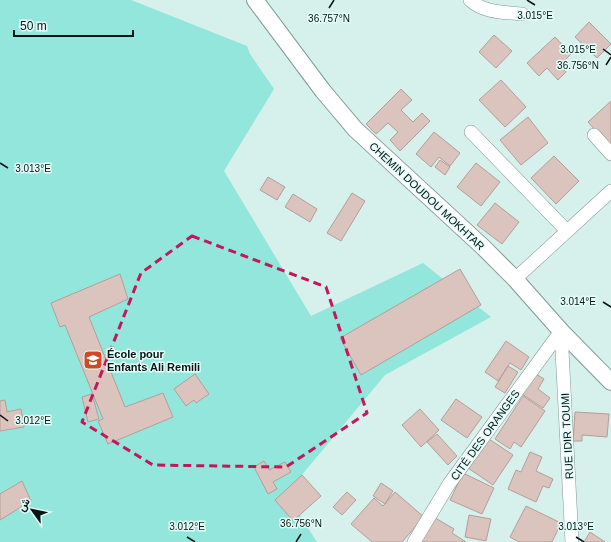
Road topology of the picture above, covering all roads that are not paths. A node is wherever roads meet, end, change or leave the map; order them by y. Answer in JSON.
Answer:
{"nodes":[{"id":1,"x":256,"y":0,"type":"edge"},
{"id":2,"x":470,"y":0,"type":"edge"},
{"id":3,"x":522,"y":14,"type":"dead end"},
{"id":4,"x":471,"y":132,"type":"dead end"},
{"id":5,"x":594,"y":135,"type":"dead end"},
{"id":6,"x":611,"y":154,"type":"edge"},
{"id":7,"x":611,"y":191,"type":"edge"},
{"id":8,"x":567,"y":231,"type":"junction"},
{"id":9,"x":515,"y":279,"type":"junction"},
{"id":10,"x":561,"y":331,"type":"junction"},
{"id":11,"x":611,"y":382,"type":"edge"},
{"id":12,"x":414,"y":542,"type":"edge"},
{"id":13,"x":572,"y":542,"type":"edge"}],
"edges":[{"from":1,"to":9,"type":"street","name":"CHEMIN DOUDOU MOKHTAR"},
{"from":2,"to":3,"type":"street"},
{"from":4,"to":8,"type":"street"},
{"from":5,"to":6,"type":"street"},
{"from":7,"to":8,"type":"street"},
{"from":8,"to":9,"type":"street"},
{"from":9,"to":10,"type":"street","name":"CHEMIN DOUDOU MOKHTAR"},
{"from":10,"to":11,"type":"street","name":"CHEMIN DOUDOU MOKHTAR"},
{"from":10,"to":12,"type":"street","name":"CITÉ DES ORANGES"},
{"from":10,"to":13,"type":"street","name":"RUE IDIR TOUMI"}]}
